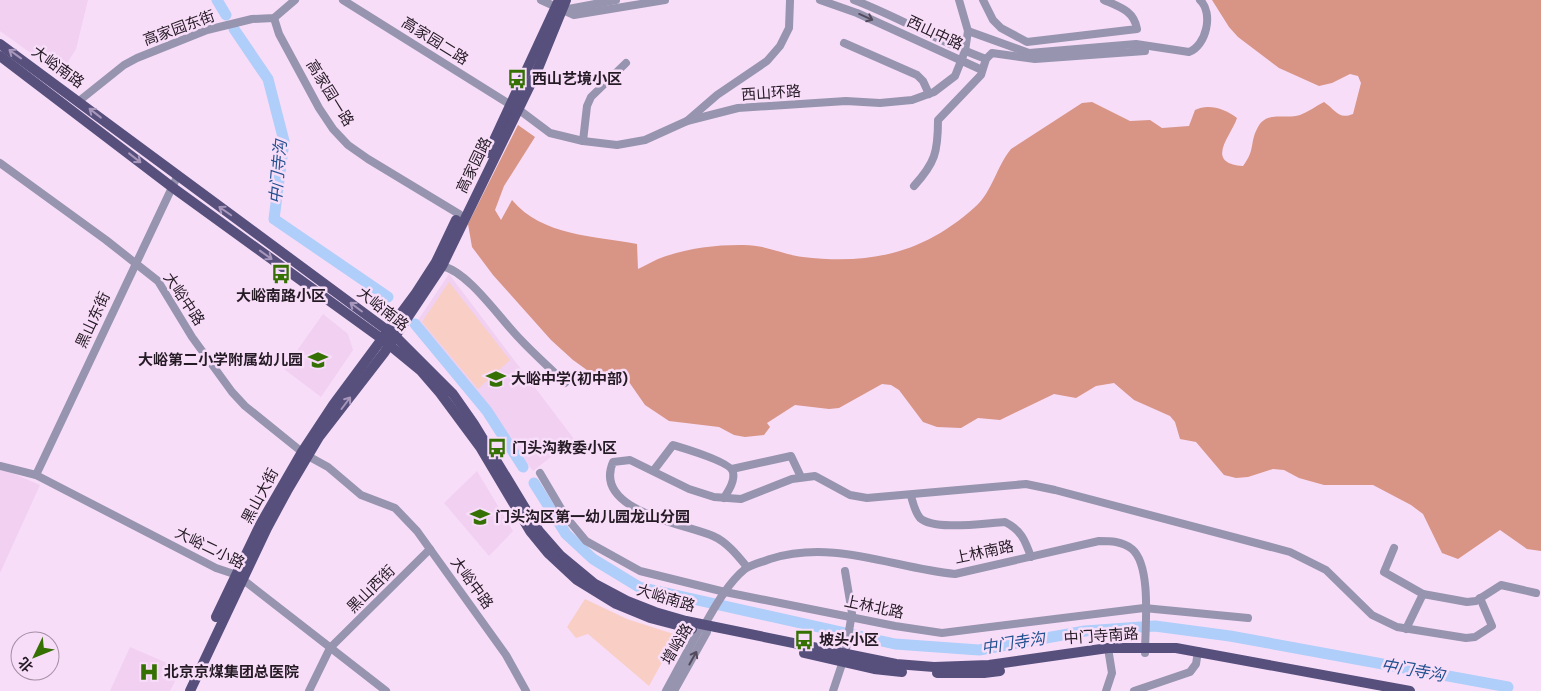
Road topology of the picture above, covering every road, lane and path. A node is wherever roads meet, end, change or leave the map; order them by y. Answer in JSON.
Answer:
{"nodes":[{"id":1,"x":295,"y":0,"type":"edge"},
{"id":2,"x":343,"y":0,"type":"edge"},
{"id":3,"x":540,"y":0,"type":"edge"},
{"id":4,"x":616,"y":0,"type":"edge"},
{"id":5,"x":665,"y":0,"type":"edge"},
{"id":6,"x":791,"y":0,"type":"edge"},
{"id":7,"x":820,"y":0,"type":"edge"},
{"id":8,"x":854,"y":0,"type":"edge"},
{"id":9,"x":959,"y":0,"type":"edge"},
{"id":10,"x":983,"y":0,"type":"edge"},
{"id":11,"x":1104,"y":0,"type":"edge"},
{"id":12,"x":1200,"y":0,"type":"edge"},
{"id":13,"x":561,"y":5,"type":"edge"},
{"id":14,"x":270,"y":18,"type":"junction"},
{"id":15,"x":968,"y":31,"type":"junction"},
{"id":16,"x":844,"y":43,"type":"dead end"},
{"id":17,"x":0,"y":44,"type":"edge"},
{"id":18,"x":965,"y":51,"type":"junction"},
{"id":19,"x":1144,"y":51,"type":"dead end"},
{"id":20,"x":0,"y":56,"type":"edge"},
{"id":21,"x":986,"y":59,"type":"junction"},
{"id":22,"x":961,"y":61,"type":"junction"},
{"id":23,"x":626,"y":63,"type":"dead end"},
{"id":24,"x":982,"y":70,"type":"junction"},
{"id":25,"x":929,"y":94,"type":"junction"},
{"id":26,"x":80,"y":101,"type":"junction"},
{"id":27,"x":514,"y":107,"type":"junction"},
{"id":28,"x":687,"y":121,"type":"junction"},
{"id":29,"x":583,"y":141,"type":"junction"},
{"id":30,"x":0,"y":163,"type":"edge"},
{"id":31,"x":177,"y":176,"type":"junction"},
{"id":32,"x":914,"y":186,"type":"dead end"},
{"id":33,"x":172,"y":187,"type":"junction"},
{"id":34,"x":459,"y":214,"type":"junction"},
{"id":35,"x":135,"y":262,"type":"junction"},
{"id":36,"x":442,"y":266,"type":"junction"},
{"id":37,"x":389,"y":338,"type":"junction"},
{"id":38,"x":565,"y":382,"type":"dead end"},
{"id":39,"x":305,"y":454,"type":"junction"},
{"id":40,"x":0,"y":466,"type":"edge"},
{"id":41,"x":732,"y":469,"type":"junction"},
{"id":42,"x":654,"y":470,"type":"junction"},
{"id":43,"x":540,"y":474,"type":"dead end"},
{"id":44,"x":36,"y":475,"type":"junction"},
{"id":45,"x":801,"y":476,"type":"junction"},
{"id":46,"x":911,"y":496,"type":"junction"},
{"id":47,"x":724,"y":498,"type":"junction"},
{"id":48,"x":1394,"y":548,"type":"dead end"},
{"id":49,"x":430,"y":549,"type":"junction"},
{"id":50,"x":1031,"y":556,"type":"junction"},
{"id":51,"x":747,"y":567,"type":"junction"},
{"id":52,"x":845,"y":571,"type":"dead end"},
{"id":53,"x":240,"y":577,"type":"junction"},
{"id":54,"x":1536,"y":593,"type":"dead end"},
{"id":55,"x":1423,"y":594,"type":"junction"},
{"id":56,"x":723,"y":595,"type":"junction"},
{"id":57,"x":1480,"y":598,"type":"junction"},
{"id":58,"x":1144,"y":608,"type":"junction"},
{"id":59,"x":851,"y":616,"type":"junction"},
{"id":60,"x":1248,"y":618,"type":"dead end"},
{"id":61,"x":704,"y":629,"type":"junction"},
{"id":62,"x":1406,"y":629,"type":"junction"},
{"id":63,"x":1145,"y":646,"type":"junction"},
{"id":64,"x":330,"y":648,"type":"junction"},
{"id":65,"x":1109,"y":651,"type":"junction"},
{"id":66,"x":1198,"y":654,"type":"junction"},
{"id":67,"x":843,"y":658,"type":"junction"},
{"id":68,"x":183,"y":691,"type":"edge"},
{"id":69,"x":190,"y":691,"type":"edge"},
{"id":70,"x":309,"y":691,"type":"edge"},
{"id":71,"x":386,"y":691,"type":"edge"},
{"id":72,"x":526,"y":691,"type":"edge"},
{"id":73,"x":666,"y":691,"type":"edge"},
{"id":74,"x":674,"y":691,"type":"edge"},
{"id":75,"x":833,"y":691,"type":"edge"},
{"id":76,"x":1106,"y":691,"type":"edge"},
{"id":77,"x":1134,"y":691,"type":"edge"},
{"id":78,"x":1375,"y":691,"type":"edge"},
{"id":79,"x":1410,"y":691,"type":"edge"}],
"edges":[{"from":1,"to":14,"type":"street"},
{"from":2,"to":27,"type":"street","name":"高家园二路"},
{"from":3,"to":13,"type":"street"},
{"from":4,"to":13,"type":"street"},
{"from":5,"to":13,"type":"street"},
{"from":6,"to":28,"type":"street"},
{"from":7,"to":22,"type":"street","name":"西山中路","one_way":true},
{"from":8,"to":18,"type":"street","name":"西山中路"},
{"from":9,"to":15,"type":"street","name":"西山环路"},
{"from":10,"to":11,"type":"street"},
{"from":12,"to":15,"type":"street"},
{"from":13,"to":27,"type":"main road","name":"高家园路"},
{"from":14,"to":26,"type":"street","name":"高家园东街"},
{"from":14,"to":34,"type":"street","name":"高家园一路"},
{"from":15,"to":18,"type":"street","name":"西山环路"},
{"from":16,"to":25,"type":"street"},
{"from":26,"to":17,"type":"main road","name":"大峪南路","one_way":true},
{"from":18,"to":21,"type":"street","name":"西山中路"},
{"from":18,"to":22,"type":"street","name":"西山环路"},
{"from":19,"to":21,"type":"street"},
{"from":20,"to":33,"type":"main road","name":"大峪南路","one_way":true},
{"from":21,"to":24,"type":"street"},
{"from":22,"to":24,"type":"street","name":"西山中路"},
{"from":22,"to":25,"type":"street","name":"西山环路"},
{"from":23,"to":29,"type":"street"},
{"from":24,"to":32,"type":"street"},
{"from":25,"to":28,"type":"street","name":"西山环路"},
{"from":31,"to":26,"type":"main road","name":"大峪南路","one_way":true},
{"from":27,"to":29,"type":"street","name":"西山环路"},
{"from":27,"to":34,"type":"main road","name":"高家园路"},
{"from":27,"to":36,"type":"main road","name":"高家园路"},
{"from":28,"to":29,"type":"street","name":"西山环路"},
{"from":30,"to":35,"type":"street","name":"大峪中路"},
{"from":31,"to":33,"type":"street","name":"黑山东街"},
{"from":37,"to":31,"type":"main road","name":"大峪南路","one_way":true},
{"from":33,"to":35,"type":"street","name":"黑山东街"},
{"from":33,"to":37,"type":"main road","name":"大峪南路","one_way":true},
{"from":34,"to":37,"type":"main road","name":"高家园路"},
{"from":35,"to":39,"type":"street","name":"大峪中路"},
{"from":35,"to":44,"type":"street","name":"黑山东街"},
{"from":36,"to":37,"type":"main road","name":"高家园路"},
{"from":36,"to":38,"type":"street"},
{"from":37,"to":39,"type":"main road","name":"黑山大街"},
{"from":37,"to":61,"type":"main road","name":"大峪南路"},
{"from":39,"to":49,"type":"street","name":"大峪中路"},
{"from":39,"to":53,"type":"main road","name":"黑山大街"},
{"from":40,"to":44,"type":"street","name":"大峪二小路"},
{"from":41,"to":42,"type":"street"},
{"from":41,"to":45,"type":"street"},
{"from":41,"to":47,"type":"street"},
{"from":42,"to":47,"type":"street"},
{"from":42,"to":51,"type":"street"},
{"from":43,"to":56,"type":"street","name":"上林北路"},
{"from":44,"to":53,"type":"street","name":"大峪二小路"},
{"from":45,"to":46,"type":"street"},
{"from":45,"to":47,"type":"street"},
{"from":46,"to":50,"type":"street"},
{"from":46,"to":62,"type":"street"},
{"from":48,"to":55,"type":"street"},
{"from":49,"to":64,"type":"street","name":"黑山西街"},
{"from":49,"to":72,"type":"street","name":"大峪中路"},
{"from":50,"to":51,"type":"street","name":"上林南路"},
{"from":50,"to":58,"type":"street","name":"上林南路"},
{"from":51,"to":56,"type":"street"},
{"from":52,"to":59,"type":"street"},
{"from":53,"to":64,"type":"street","name":"大峪二小路"},
{"from":53,"to":68,"type":"main road","name":"黑山大街"},
{"from":53,"to":69,"type":"main road","name":"黑山大街"},
{"from":54,"to":57,"type":"street"},
{"from":55,"to":57,"type":"street"},
{"from":55,"to":62,"type":"street"},
{"from":56,"to":59,"type":"street","name":"上林北路"},
{"from":56,"to":61,"type":"street"},
{"from":57,"to":62,"type":"street"},
{"from":58,"to":59,"type":"street","name":"上林北路"},
{"from":58,"to":60,"type":"street","name":"上林北路"},
{"from":58,"to":63,"type":"street","name":"上林南路"},
{"from":59,"to":67,"type":"street"},
{"from":61,"to":67,"type":"main road","name":"中门寺南路"},
{"from":61,"to":73,"type":"street","name":"增峪路"},
{"from":74,"to":61,"type":"street","name":"增峪路","one_way":true},
{"from":63,"to":65,"type":"main road","name":"中门寺南路"},
{"from":63,"to":66,"type":"main road","name":"中门寺南路"},
{"from":64,"to":70,"type":"street","name":"黑山西街"},
{"from":64,"to":71,"type":"street","name":"大峪二小路"},
{"from":65,"to":67,"type":"main road","name":"中门寺南路"},
{"from":65,"to":76,"type":"street"},
{"from":66,"to":77,"type":"street"},
{"from":66,"to":78,"type":"main road","name":"中门寺南路"},
{"from":66,"to":79,"type":"main road","name":"中门寺南路"},
{"from":67,"to":75,"type":"street"}]}
